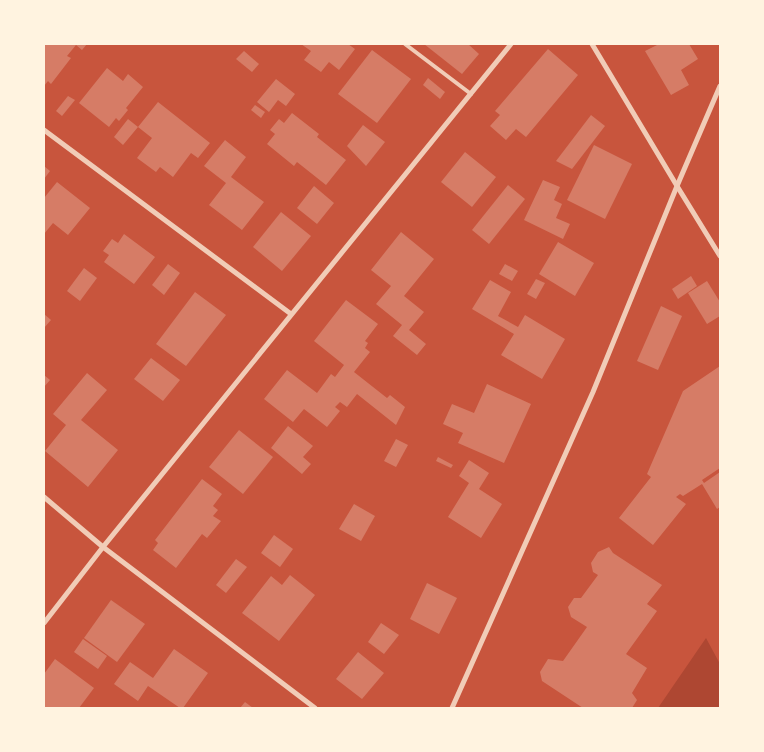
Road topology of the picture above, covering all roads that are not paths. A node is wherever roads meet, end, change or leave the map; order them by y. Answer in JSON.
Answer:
{"nodes":[{"id":1,"x":405,"y":44,"type":"edge"},
{"id":2,"x":511,"y":44,"type":"edge"},
{"id":3,"x":592,"y":44,"type":"edge"},
{"id":4,"x":720,"y":86,"type":"edge"},
{"id":5,"x":471,"y":94,"type":"junction"},
{"id":6,"x":44,"y":130,"type":"edge"},
{"id":7,"x":677,"y":186,"type":"junction"},
{"id":8,"x":720,"y":256,"type":"edge"},
{"id":9,"x":291,"y":314,"type":"junction"},
{"id":10,"x":44,"y":497,"type":"edge"},
{"id":11,"x":103,"y":547,"type":"junction"},
{"id":12,"x":44,"y":623,"type":"edge"},
{"id":13,"x":315,"y":708,"type":"edge"},
{"id":14,"x":452,"y":708,"type":"edge"}],
"edges":[{"from":1,"to":5,"type":"lane"},
{"from":2,"to":5,"type":"street"},
{"from":3,"to":7,"type":"street"},
{"from":4,"to":7,"type":"street"},
{"from":5,"to":9,"type":"street"},
{"from":6,"to":9,"type":"street"},
{"from":7,"to":8,"type":"street"},
{"from":7,"to":14,"type":"street"},
{"from":9,"to":11,"type":"street"},
{"from":10,"to":11,"type":"street"},
{"from":11,"to":12,"type":"street"},
{"from":11,"to":13,"type":"street"}]}
